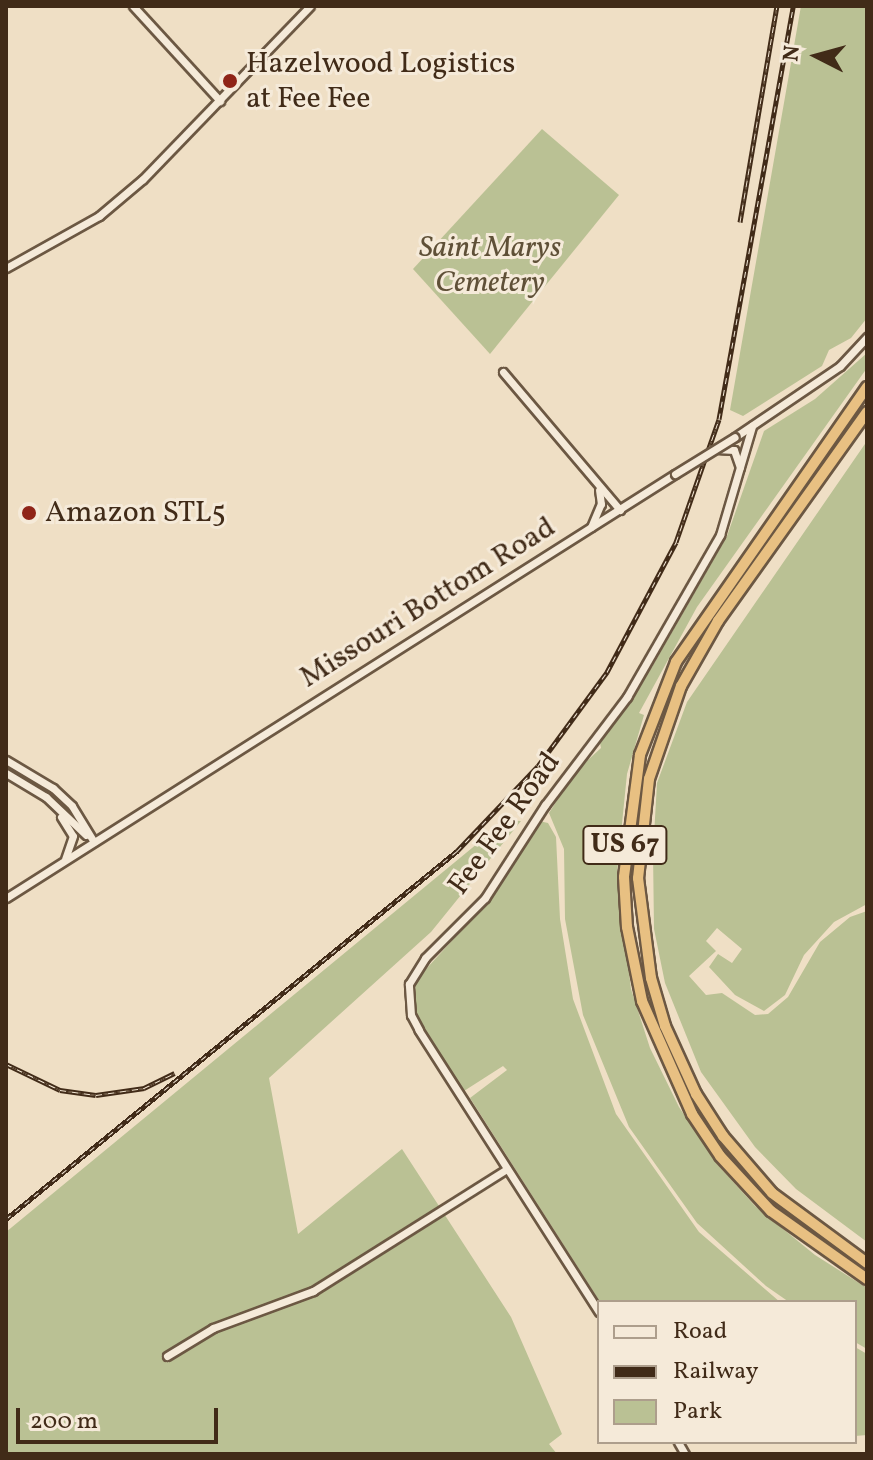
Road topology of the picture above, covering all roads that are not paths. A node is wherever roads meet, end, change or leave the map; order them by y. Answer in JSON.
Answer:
{"nodes":[{"id":1,"x":133,"y":6,"type":"edge"},
{"id":2,"x":310,"y":6,"type":"edge"},
{"id":3,"x":220,"y":101,"type":"junction"},
{"id":4,"x":6,"y":268,"type":"edge"},
{"id":5,"x":867,"y":337,"type":"edge"},
{"id":6,"x":503,"y":372,"type":"dead end"},
{"id":7,"x":867,"y":387,"type":"edge"},
{"id":8,"x":867,"y":412,"type":"edge"},
{"id":9,"x":752,"y":426,"type":"junction"},
{"id":10,"x":716,"y":449,"type":"junction"},
{"id":11,"x":740,"y":474,"type":"junction"},
{"id":12,"x":597,"y":484,"type":"junction"},
{"id":13,"x":620,"y":510,"type":"junction"},
{"id":14,"x":591,"y":528,"type":"junction"},
{"id":15,"x":6,"y":760,"type":"edge"},
{"id":16,"x":6,"y":773,"type":"edge"},
{"id":17,"x":51,"y":802,"type":"junction"},
{"id":18,"x":94,"y":842,"type":"junction"},
{"id":19,"x":64,"y":861,"type":"junction"},
{"id":20,"x":6,"y":898,"type":"edge"},
{"id":21,"x":507,"y":1169,"type":"junction"},
{"id":22,"x":867,"y":1263,"type":"edge"},
{"id":23,"x":867,"y":1279,"type":"edge"},
{"id":24,"x":597,"y":1309,"type":"edge"},
{"id":25,"x":167,"y":1356,"type":"dead end"}],
"edges":[{"from":1,"to":3,"type":"street"},
{"from":2,"to":3,"type":"street"},
{"from":3,"to":4,"type":"street"},
{"from":5,"to":9,"type":"street","name":"Missouri Bottom Road"},
{"from":6,"to":12,"type":"street"},
{"from":7,"to":23,"type":"highway","number":"US 67"},
{"from":8,"to":22,"type":"highway","number":"US 67"},
{"from":9,"to":10,"type":"street","name":"Missouri Bottom Road","bridge":true},
{"from":9,"to":11,"type":"street","name":"Fee Fee Road"},
{"from":10,"to":11,"type":"street"},
{"from":10,"to":13,"type":"street","name":"Missouri Bottom Road","bridge":true},
{"from":11,"to":21,"type":"street","name":"Fee Fee Road"},
{"from":12,"to":13,"type":"street"},
{"from":12,"to":14,"type":"street"},
{"from":13,"to":14,"type":"street","name":"Missouri Bottom Road"},
{"from":14,"to":18,"type":"street","name":"Missouri Bottom Road"},
{"from":15,"to":18,"type":"street"},
{"from":16,"to":17,"type":"street"},
{"from":17,"to":18,"type":"street"},
{"from":17,"to":19,"type":"street"},
{"from":18,"to":19,"type":"street","name":"Missouri Bottom Road"},
{"from":19,"to":20,"type":"street","name":"Missouri Bottom Road"},
{"from":21,"to":24,"type":"street","name":"Fee Fee Road"},
{"from":21,"to":25,"type":"street"}]}
